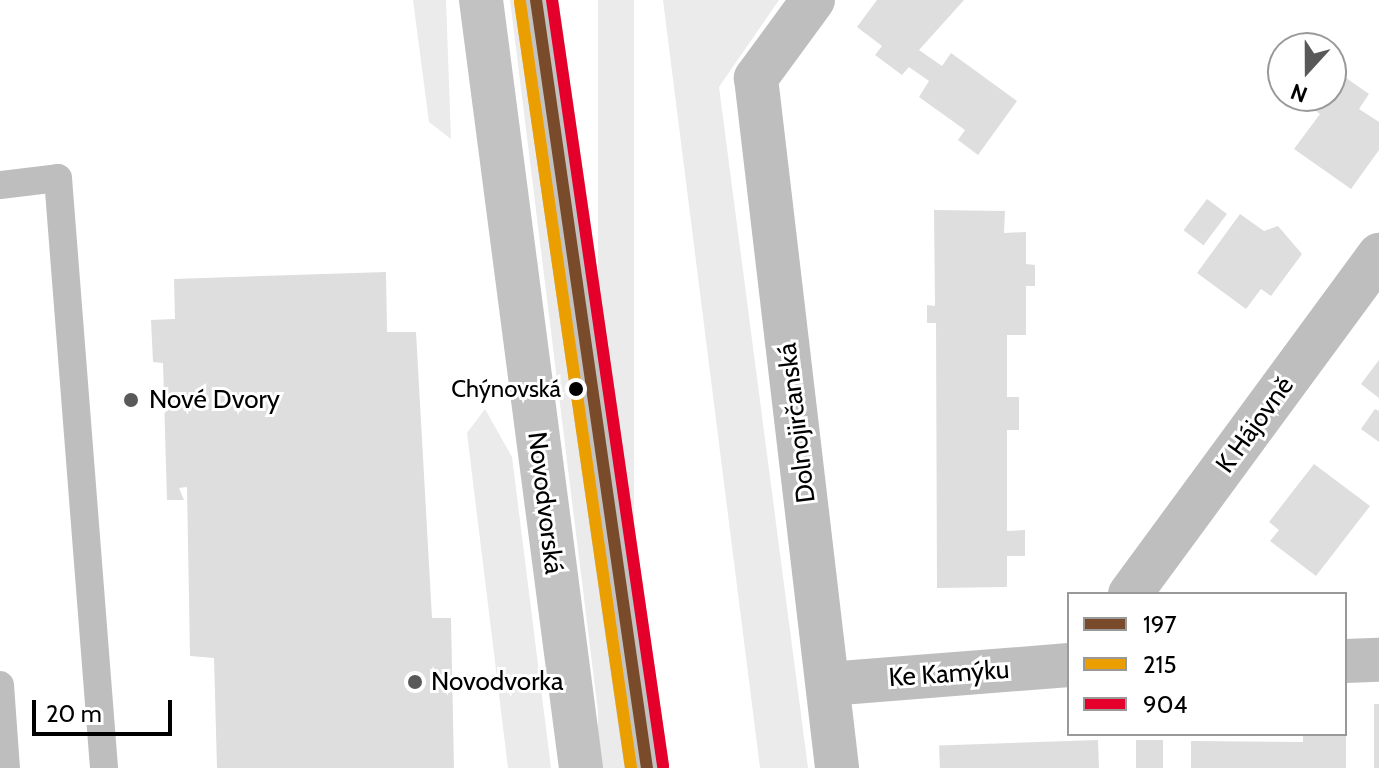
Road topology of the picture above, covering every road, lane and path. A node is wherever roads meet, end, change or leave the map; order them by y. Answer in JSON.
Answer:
{"nodes":[{"id":1,"x":481,"y":0,"type":"edge"},
{"id":2,"x":536,"y":0,"type":"edge"},
{"id":3,"x":813,"y":0,"type":"edge"},
{"id":4,"x":0,"y":185,"type":"edge"},
{"id":5,"x":1379,"y":255,"type":"edge"},
{"id":6,"x":1131,"y":592,"type":"edge"},
{"id":7,"x":1379,"y":660,"type":"edge"},
{"id":8,"x":1347,"y":661,"type":"edge"},
{"id":9,"x":1067,"y":665,"type":"edge"},
{"id":10,"x":828,"y":684,"type":"junction"},
{"id":11,"x":0,"y":685,"type":"edge"},
{"id":12,"x":6,"y":768,"type":"edge"},
{"id":13,"x":104,"y":768,"type":"edge"},
{"id":14,"x":581,"y":768,"type":"edge"},
{"id":15,"x":647,"y":768,"type":"edge"},
{"id":16,"x":837,"y":768,"type":"edge"}],
"edges":[{"from":1,"to":14,"type":"main road","name":"Novodvorská"},
{"from":2,"to":15,"type":"main road"},
{"from":3,"to":10,"type":"street","name":"Dolnojirčanská"},
{"from":4,"to":13,"type":"lane"},
{"from":5,"to":6,"type":"street","name":"K Hájovně"},
{"from":7,"to":8,"type":"street"},
{"from":9,"to":10,"type":"street","name":"Ke Kamýku"},
{"from":10,"to":16,"type":"street","name":"Dolnojirčanská"},
{"from":11,"to":12,"type":"lane"}]}
